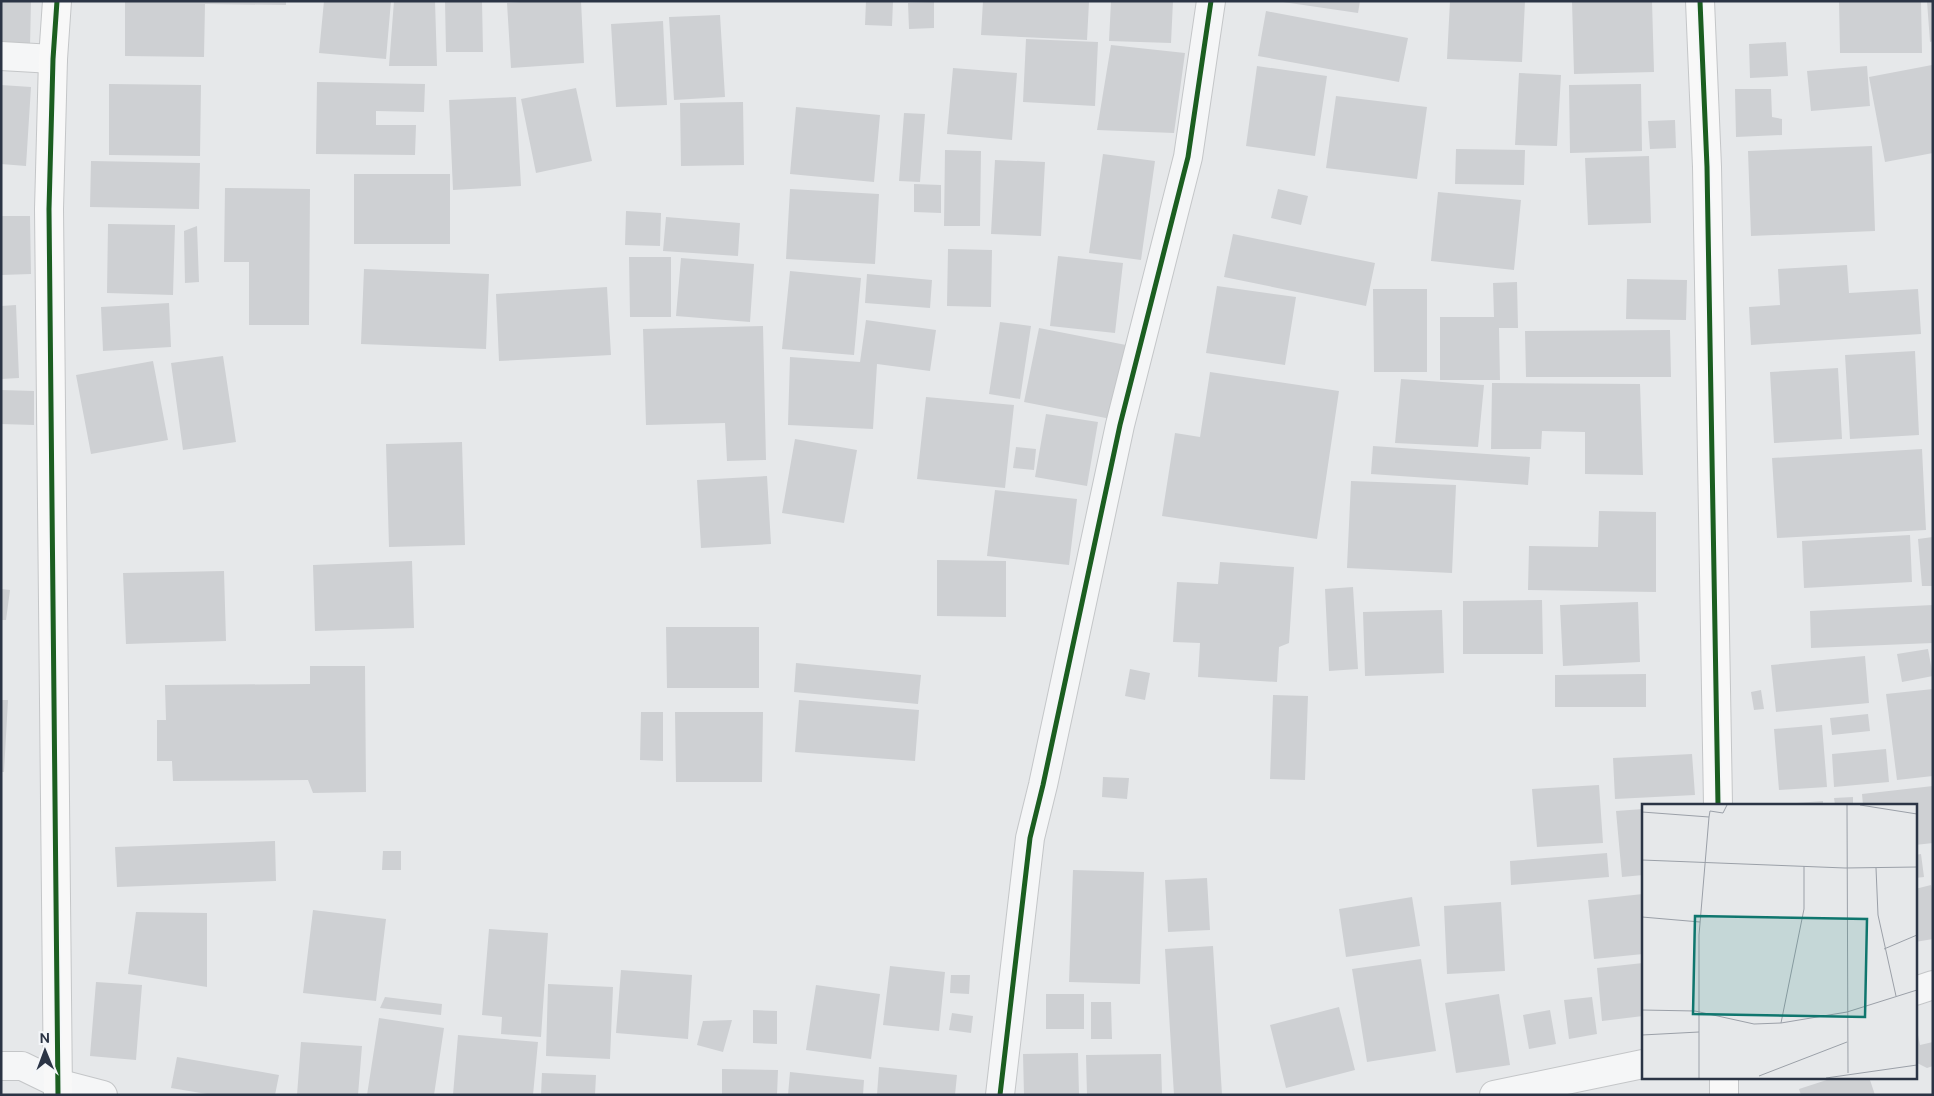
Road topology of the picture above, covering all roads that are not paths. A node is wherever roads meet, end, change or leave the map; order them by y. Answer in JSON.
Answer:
{"nodes":[{"id":1,"x":57,"y":1,"type":"edge"},
{"id":2,"x":1211,"y":1,"type":"edge"},
{"id":3,"x":1700,"y":1,"type":"edge"},
{"id":4,"x":1,"y":56,"type":"edge"},
{"id":5,"x":53,"y":59,"type":"junction"},
{"id":6,"x":1718,"y":804,"type":"edge"},
{"id":7,"x":1933,"y":986,"type":"edge"},
{"id":8,"x":1916,"y":991,"type":"edge"},
{"id":9,"x":1642,"y":1064,"type":"edge"},
{"id":10,"x":1,"y":1066,"type":"edge"},
{"id":11,"x":1724,"y":1078,"type":"edge"},
{"id":12,"x":58,"y":1089,"type":"edge"},
{"id":13,"x":104,"y":1095,"type":"edge"},
{"id":14,"x":1000,"y":1095,"type":"edge"},
{"id":15,"x":1494,"y":1095,"type":"edge"},
{"id":16,"x":1724,"y":1095,"type":"edge"}],
"edges":[{"from":1,"to":5,"type":"street"},
{"from":2,"to":14,"type":"street"},
{"from":3,"to":6,"type":"street"},
{"from":4,"to":5,"type":"street"},
{"from":5,"to":12,"type":"street"},
{"from":7,"to":8,"type":"street"},
{"from":9,"to":15,"type":"street"},
{"from":10,"to":12,"type":"street"},
{"from":11,"to":16,"type":"street"},
{"from":12,"to":13,"type":"street"}]}
